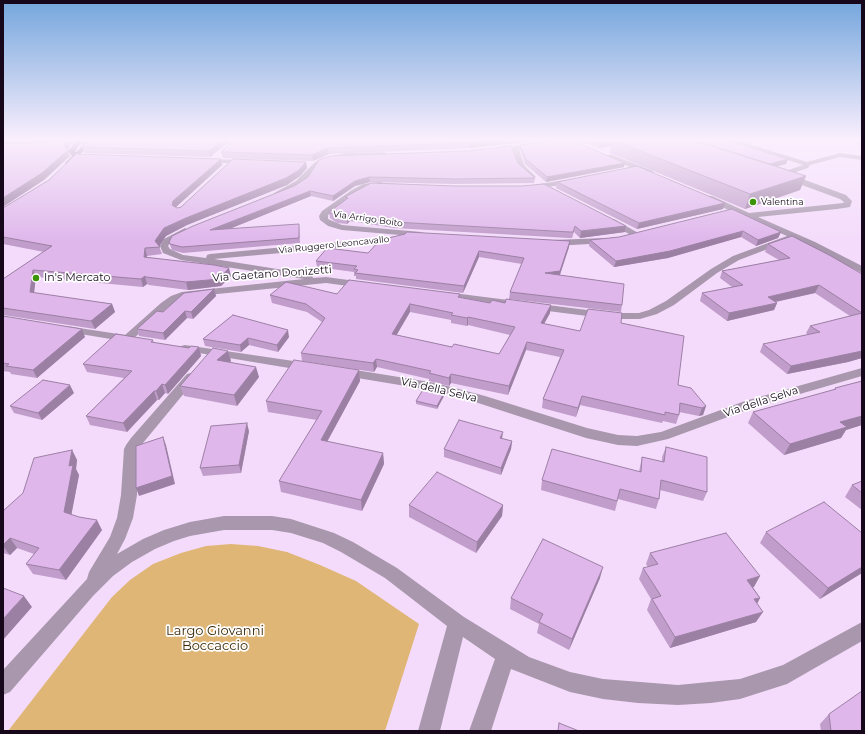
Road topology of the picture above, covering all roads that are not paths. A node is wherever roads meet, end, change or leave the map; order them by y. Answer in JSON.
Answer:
{"nodes":[{"id":1,"x":305,"y":173,"type":"edge"},
{"id":2,"x":528,"y":173,"type":"edge"},
{"id":3,"x":650,"y":173,"type":"edge"},
{"id":4,"x":784,"y":173,"type":"edge"},
{"id":5,"x":774,"y":176,"type":"edge"},
{"id":6,"x":659,"y":177,"type":"edge"},
{"id":7,"x":794,"y":179,"type":"junction"},
{"id":8,"x":577,"y":180,"type":"edge"},
{"id":9,"x":385,"y":185,"type":"edge"},
{"id":10,"x":545,"y":186,"type":"junction"},
{"id":11,"x":525,"y":188,"type":"edge"},
{"id":12,"x":559,"y":193,"type":"edge"},
{"id":13,"x":701,"y":195,"type":"edge"},
{"id":14,"x":268,"y":197,"type":"edge"},
{"id":15,"x":736,"y":209,"type":"junction"},
{"id":16,"x":721,"y":213,"type":"edge"},
{"id":17,"x":749,"y":215,"type":"junction"},
{"id":18,"x":601,"y":216,"type":"edge"},
{"id":19,"x":191,"y":228,"type":"edge"},
{"id":20,"x":406,"y":234,"type":"junction"},
{"id":21,"x":430,"y":236,"type":"edge"},
{"id":22,"x":795,"y":236,"type":"junction"},
{"id":23,"x":623,"y":238,"type":"edge"},
{"id":24,"x":613,"y":240,"type":"edge"},
{"id":25,"x":546,"y":243,"type":"edge"},
{"id":26,"x":191,"y":258,"type":"junction"},
{"id":27,"x":862,"y":270,"type":"edge"},
{"id":28,"x":326,"y":280,"type":"junction"},
{"id":29,"x":373,"y":286,"type":"edge"},
{"id":30,"x":436,"y":294,"type":"edge"},
{"id":31,"x":56,"y":328,"type":"edge"},
{"id":32,"x":127,"y":339,"type":"junction"},
{"id":33,"x":143,"y":342,"type":"edge"},
{"id":34,"x":174,"y":347,"type":"edge"},
{"id":35,"x":212,"y":353,"type":"junction"},
{"id":36,"x":862,"y":372,"type":"edge"},
{"id":37,"x":87,"y":590,"type":"junction"},
{"id":38,"x":457,"y":623,"type":"junction"},
{"id":39,"x":862,"y":631,"type":"edge"},
{"id":40,"x":506,"y":656,"type":"junction"},
{"id":41,"x":3,"y":685,"type":"edge"},
{"id":42,"x":429,"y":731,"type":"edge"},
{"id":43,"x":480,"y":731,"type":"edge"}],
"edges":[{"from":1,"to":14,"type":"street"},
{"from":2,"to":10,"type":"street"},
{"from":3,"to":6,"type":"street"},
{"from":4,"to":7,"type":"street"},
{"from":5,"to":7,"type":"street"},
{"from":7,"to":17,"type":"street"},
{"from":8,"to":10,"type":"street"},
{"from":9,"to":20,"type":"street","name":"Via Arrigo Boito"},
{"from":10,"to":11,"type":"street"},
{"from":10,"to":12,"type":"street"},
{"from":13,"to":15,"type":"street"},
{"from":15,"to":16,"type":"street"},
{"from":15,"to":17,"type":"street"},
{"from":17,"to":22,"type":"street"},
{"from":18,"to":23,"type":"street"},
{"from":19,"to":26,"type":"street"},
{"from":20,"to":21,"type":"street","name":"Via Ruggero Leoncavallo"},
{"from":20,"to":26,"type":"street","name":"Via Ruggero Leoncavallo"},
{"from":22,"to":27,"type":"street"},
{"from":22,"to":30,"type":"street"},
{"from":24,"to":25,"type":"street"},
{"from":26,"to":28,"type":"street"},
{"from":28,"to":29,"type":"street","name":"Via Gaetano Donizetti"},
{"from":28,"to":32,"type":"street","name":"Via Gaetano Donizetti"},
{"from":31,"to":32,"type":"street"},
{"from":32,"to":33,"type":"street"},
{"from":34,"to":35,"type":"street","name":"Via della Selva"},
{"from":35,"to":36,"type":"street","name":"Via della Selva"},
{"from":35,"to":37,"type":"street"},
{"from":37,"to":38,"type":"street"},
{"from":37,"to":41,"type":"street"},
{"from":38,"to":40,"type":"street"},
{"from":38,"to":42,"type":"street"},
{"from":39,"to":40,"type":"street"},
{"from":40,"to":43,"type":"street"}]}
